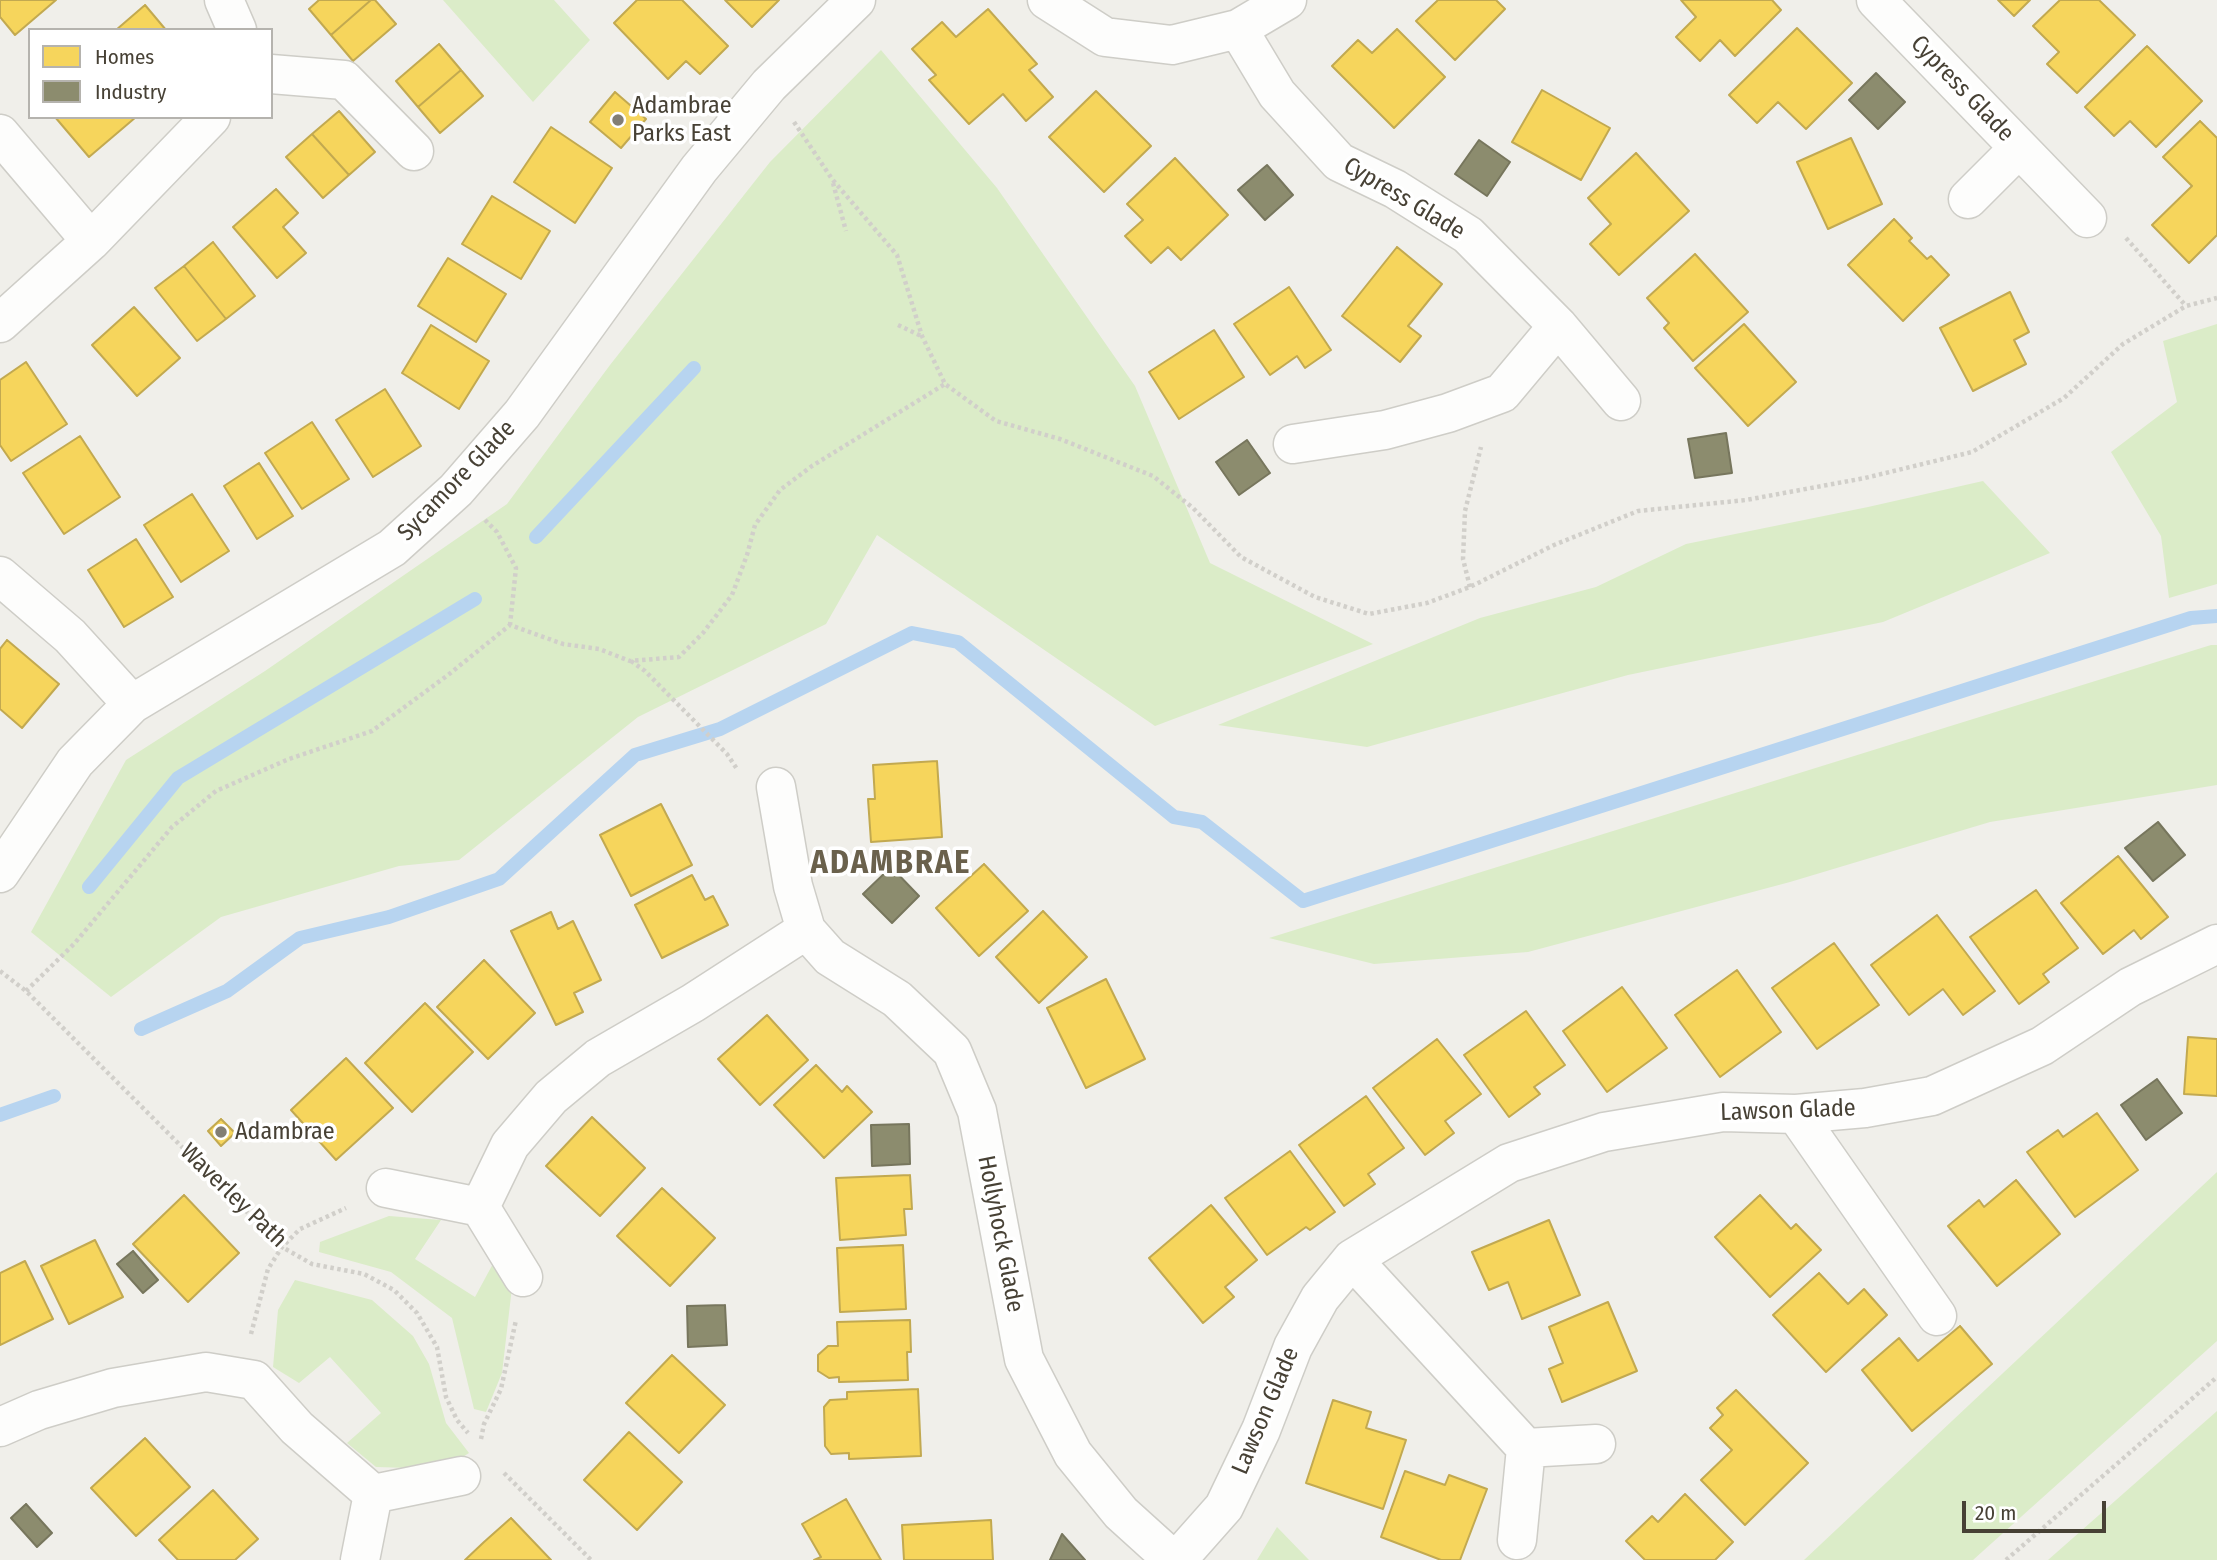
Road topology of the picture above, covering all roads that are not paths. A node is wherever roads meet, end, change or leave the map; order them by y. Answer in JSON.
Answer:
{"nodes":[{"id":1,"x":224,"y":0,"type":"edge"},
{"id":2,"x":856,"y":0,"type":"edge"},
{"id":3,"x":1047,"y":0,"type":"edge"},
{"id":4,"x":1287,"y":0,"type":"edge"},
{"id":5,"x":1876,"y":0,"type":"edge"},
{"id":6,"x":236,"y":28,"type":"edge"},
{"id":7,"x":1238,"y":29,"type":"junction"},
{"id":8,"x":273,"y":74,"type":"edge"},
{"id":9,"x":209,"y":119,"type":"edge"},
{"id":10,"x":0,"y":134,"type":"edge"},
{"id":11,"x":2019,"y":148,"type":"junction"},
{"id":12,"x":414,"y":151,"type":"dead end"},
{"id":13,"x":1968,"y":199,"type":"dead end"},
{"id":14,"x":2087,"y":218,"type":"road end"},
{"id":15,"x":91,"y":241,"type":"junction"},
{"id":16,"x":0,"y":323,"type":"edge"},
{"id":17,"x":1558,"y":326,"type":"junction"},
{"id":18,"x":1620,"y":401,"type":"dead end"},
{"id":19,"x":1293,"y":444,"type":"dead end"},
{"id":20,"x":0,"y":576,"type":"edge"},
{"id":21,"x":132,"y":704,"type":"junction"},
{"id":22,"x":776,"y":787,"type":"dead end"},
{"id":23,"x":0,"y":873,"type":"edge"},
{"id":24,"x":806,"y":930,"type":"junction"},
{"id":25,"x":2217,"y":944,"type":"edge"},
{"id":26,"x":1797,"y":1114,"type":"junction"},
{"id":27,"x":386,"y":1188,"type":"road end"},
{"id":28,"x":480,"y":1207,"type":"junction"},
{"id":29,"x":1352,"y":1259,"type":"junction"},
{"id":30,"x":523,"y":1277,"type":"road end"},
{"id":31,"x":1937,"y":1316,"type":"dead end"},
{"id":32,"x":0,"y":1427,"type":"edge"},
{"id":33,"x":1596,"y":1444,"type":"dead end"},
{"id":34,"x":1526,"y":1448,"type":"junction"},
{"id":35,"x":470,"y":1462,"type":"road end"},
{"id":36,"x":373,"y":1494,"type":"junction"},
{"id":37,"x":1517,"y":1540,"type":"dead end"},
{"id":38,"x":360,"y":1560,"type":"edge"},
{"id":39,"x":1175,"y":1560,"type":"edge"}],
"edges":[{"from":1,"to":6,"type":"street"},
{"from":2,"to":21,"type":"street","name":"Sycamore Glade"},
{"from":3,"to":7,"type":"street"},
{"from":4,"to":7,"type":"street"},
{"from":5,"to":11,"type":"street","name":"Cypress Glade"},
{"from":7,"to":17,"type":"street","name":"Cypress Glade"},
{"from":8,"to":12,"type":"street"},
{"from":9,"to":15,"type":"street"},
{"from":10,"to":15,"type":"street"},
{"from":11,"to":13,"type":"street","name":"Cypress Glade"},
{"from":11,"to":14,"type":"street","name":"Cypress Glade"},
{"from":15,"to":16,"type":"street"},
{"from":17,"to":18,"type":"street","name":"Cypress Glade"},
{"from":17,"to":19,"type":"street"},
{"from":20,"to":21,"type":"street"},
{"from":21,"to":23,"type":"street","name":"Sycamore Glade"},
{"from":22,"to":24,"type":"street","name":"Hollyhock Glade"},
{"from":24,"to":28,"type":"street"},
{"from":24,"to":39,"type":"street","name":"Hollyhock Glade"},
{"from":25,"to":26,"type":"street","name":"Lawson Glade"},
{"from":26,"to":29,"type":"street","name":"Lawson Glade"},
{"from":26,"to":31,"type":"street"},
{"from":27,"to":28,"type":"street"},
{"from":28,"to":30,"type":"street"},
{"from":29,"to":34,"type":"street"},
{"from":29,"to":39,"type":"street","name":"Lawson Glade"},
{"from":32,"to":36,"type":"street"},
{"from":33,"to":34,"type":"street"},
{"from":34,"to":37,"type":"street"},
{"from":35,"to":36,"type":"street"},
{"from":36,"to":38,"type":"street"}]}
